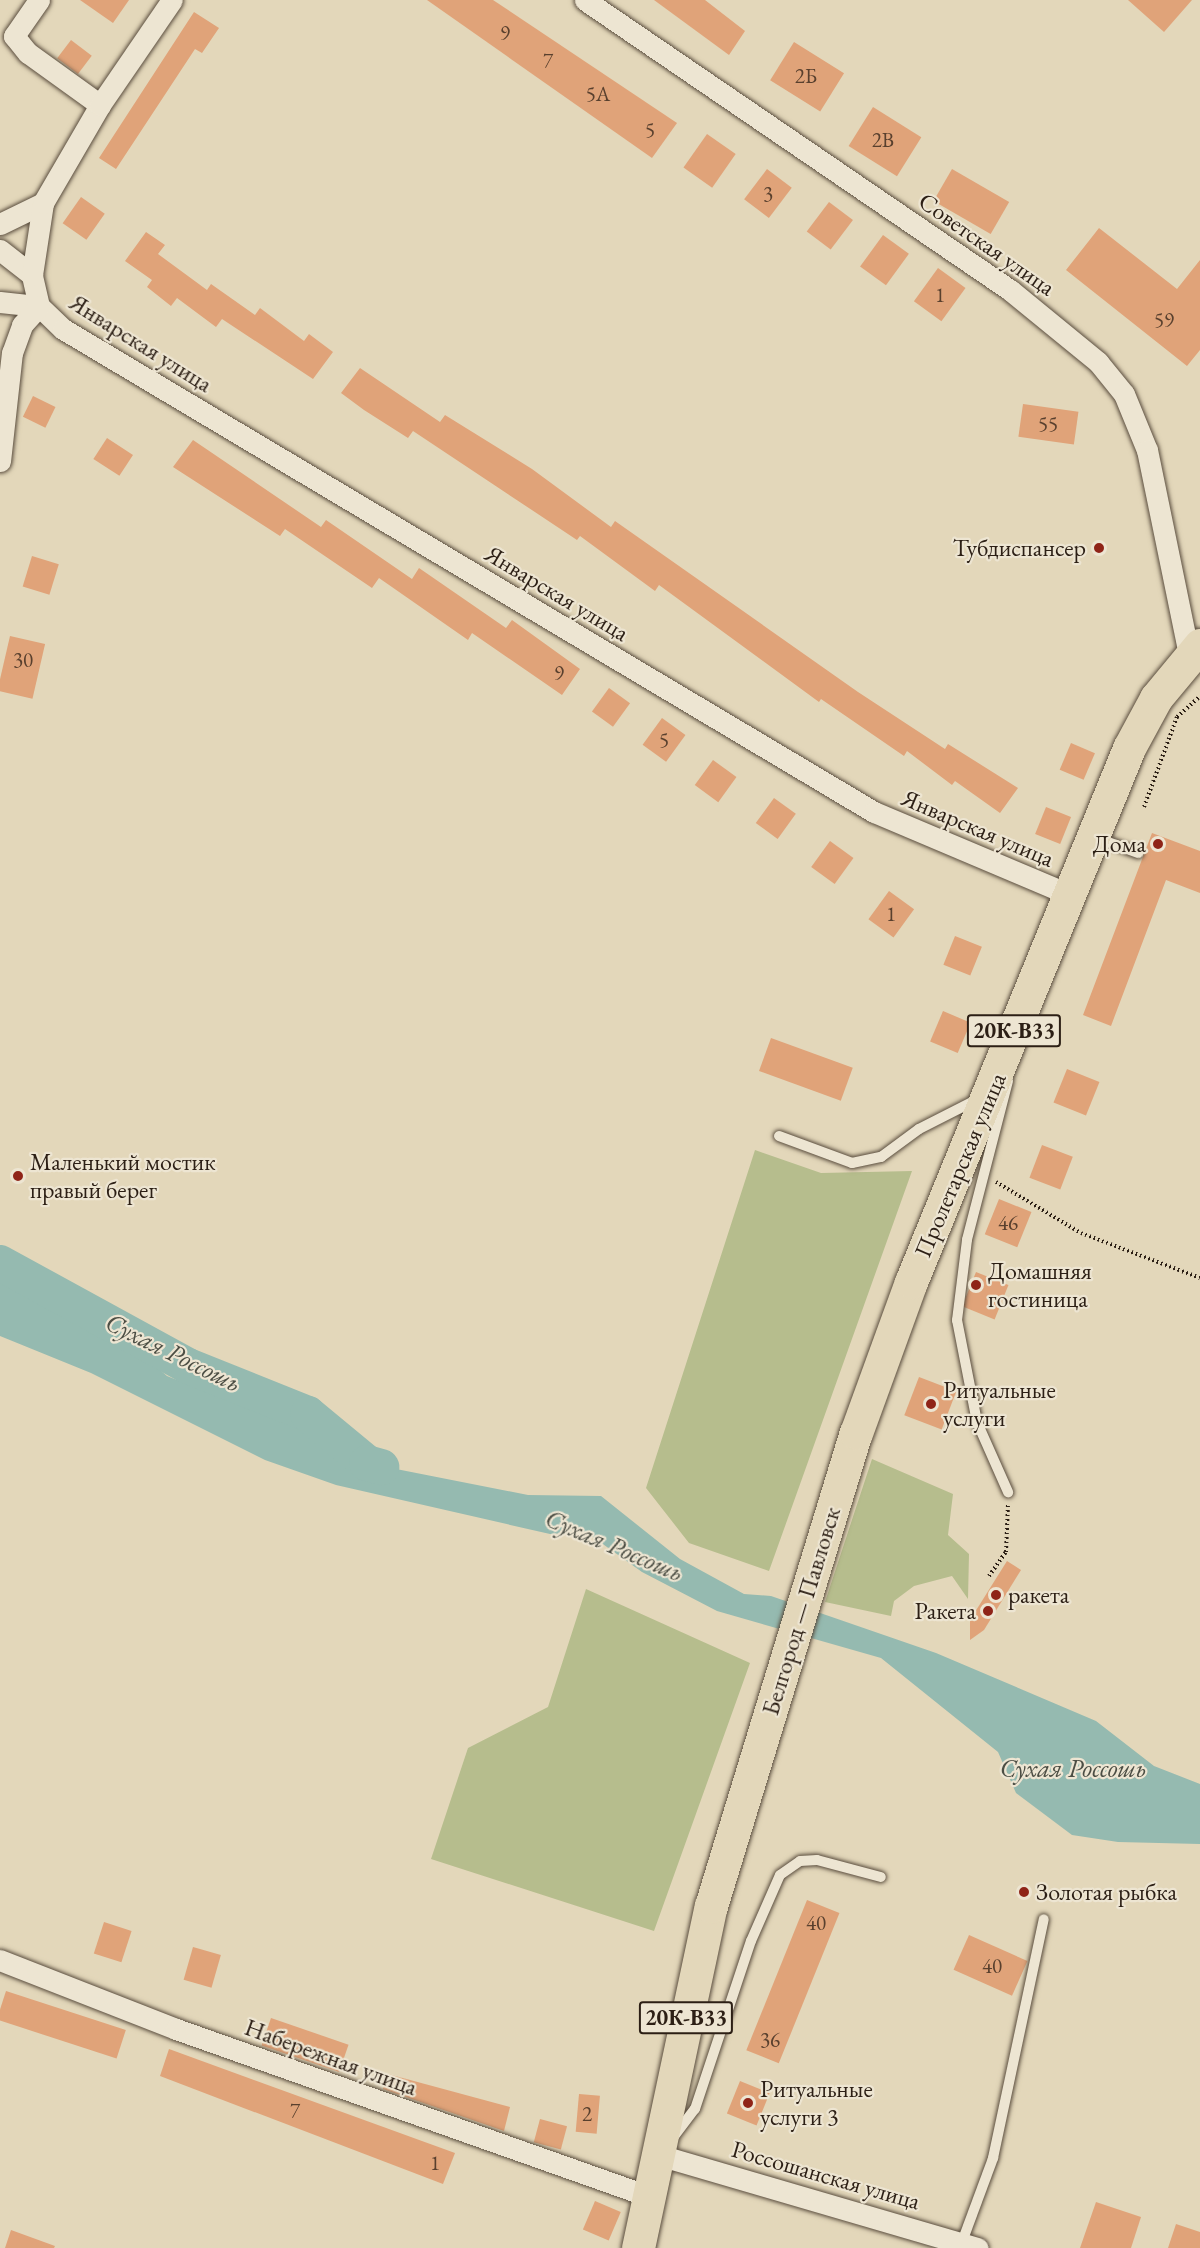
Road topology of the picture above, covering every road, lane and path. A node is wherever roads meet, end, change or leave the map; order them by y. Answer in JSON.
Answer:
{"nodes":[{"id":1,"x":39,"y":0,"type":"edge"},
{"id":2,"x":172,"y":0,"type":"edge"},
{"id":3,"x":585,"y":0,"type":"edge"},
{"id":4,"x":100,"y":105,"type":"junction"},
{"id":5,"x":43,"y":203,"type":"junction"},
{"id":6,"x":0,"y":224,"type":"edge"},
{"id":7,"x":0,"y":250,"type":"edge"},
{"id":8,"x":32,"y":275,"type":"junction"},
{"id":9,"x":0,"y":302,"type":"edge"},
{"id":10,"x":39,"y":306,"type":"junction"},
{"id":11,"x":0,"y":460,"type":"edge"},
{"id":12,"x":1194,"y":650,"type":"edge"},
{"id":13,"x":1200,"y":696,"type":"edge"},
{"id":14,"x":1144,"y":807,"type":"dead end"},
{"id":15,"x":1091,"y":836,"type":"junction"},
{"id":16,"x":1138,"y":853,"type":"dead end"},
{"id":17,"x":1066,"y":893,"type":"junction"},
{"id":18,"x":1019,"y":1018,"type":"junction"},
{"id":19,"x":991,"y":1089,"type":"junction"},
{"id":20,"x":779,"y":1136,"type":"dead end"},
{"id":21,"x":985,"y":1176,"type":"junction"},
{"id":22,"x":1200,"y":1278,"type":"edge"},
{"id":23,"x":856,"y":1433,"type":"joint"},
{"id":24,"x":1008,"y":1492,"type":"joint"},
{"id":25,"x":989,"y":1576,"type":"dead end"},
{"id":26,"x":881,"y":1877,"type":"dead end"},
{"id":27,"x":1044,"y":1919,"type":"dead end"},
{"id":28,"x":0,"y":1960,"type":"edge"},
{"id":29,"x":659,"y":2155,"type":"junction"},
{"id":30,"x":648,"y":2196,"type":"junction"},
{"id":31,"x":970,"y":2245,"type":"edge"},
{"id":32,"x":638,"y":2248,"type":"edge"}],
"edges":[{"from":1,"to":4,"type":"street"},
{"from":2,"to":4,"type":"street"},
{"from":3,"to":12,"type":"street","name":"Советская улица"},
{"from":4,"to":5,"type":"street"},
{"from":5,"to":6,"type":"street"},
{"from":5,"to":8,"type":"street"},
{"from":7,"to":8,"type":"street"},
{"from":8,"to":10,"type":"street"},
{"from":9,"to":10,"type":"street"},
{"from":10,"to":11,"type":"street"},
{"from":10,"to":17,"type":"street","name":"Январская улица"},
{"from":12,"to":15,"type":"main road","name":"Пролетарская улица","number":"20К-В33"},
{"from":13,"to":14,"type":"path"},
{"from":15,"to":16,"type":"lane"},
{"from":15,"to":17,"type":"main road","name":"Пролетарская улица","number":"20К-В33"},
{"from":17,"to":18,"type":"main road","name":"Пролетарская улица","number":"20К-В33"},
{"from":18,"to":19,"type":"main road","name":"Пролетарская улица","number":"20К-В33"},
{"from":18,"to":21,"type":"lane"},
{"from":19,"to":20,"type":"lane"},
{"from":19,"to":23,"type":"main road","name":"Пролетарская улица","number":"20К-В33"},
{"from":21,"to":22,"type":"path"},
{"from":21,"to":24,"type":"lane"},
{"from":23,"to":29,"type":"main road","name":"Белгород — Павловск","number":"20К-В33"},
{"from":24,"to":25,"type":"path"},
{"from":26,"to":29,"type":"lane"},
{"from":27,"to":31,"type":"lane"},
{"from":28,"to":30,"type":"street","name":"Набережная улица"},
{"from":29,"to":30,"type":"main road","number":"20К-В33"},
{"from":29,"to":31,"type":"street","name":"Россошанская улица"},
{"from":30,"to":32,"type":"main road","number":"20К-В33"}]}
